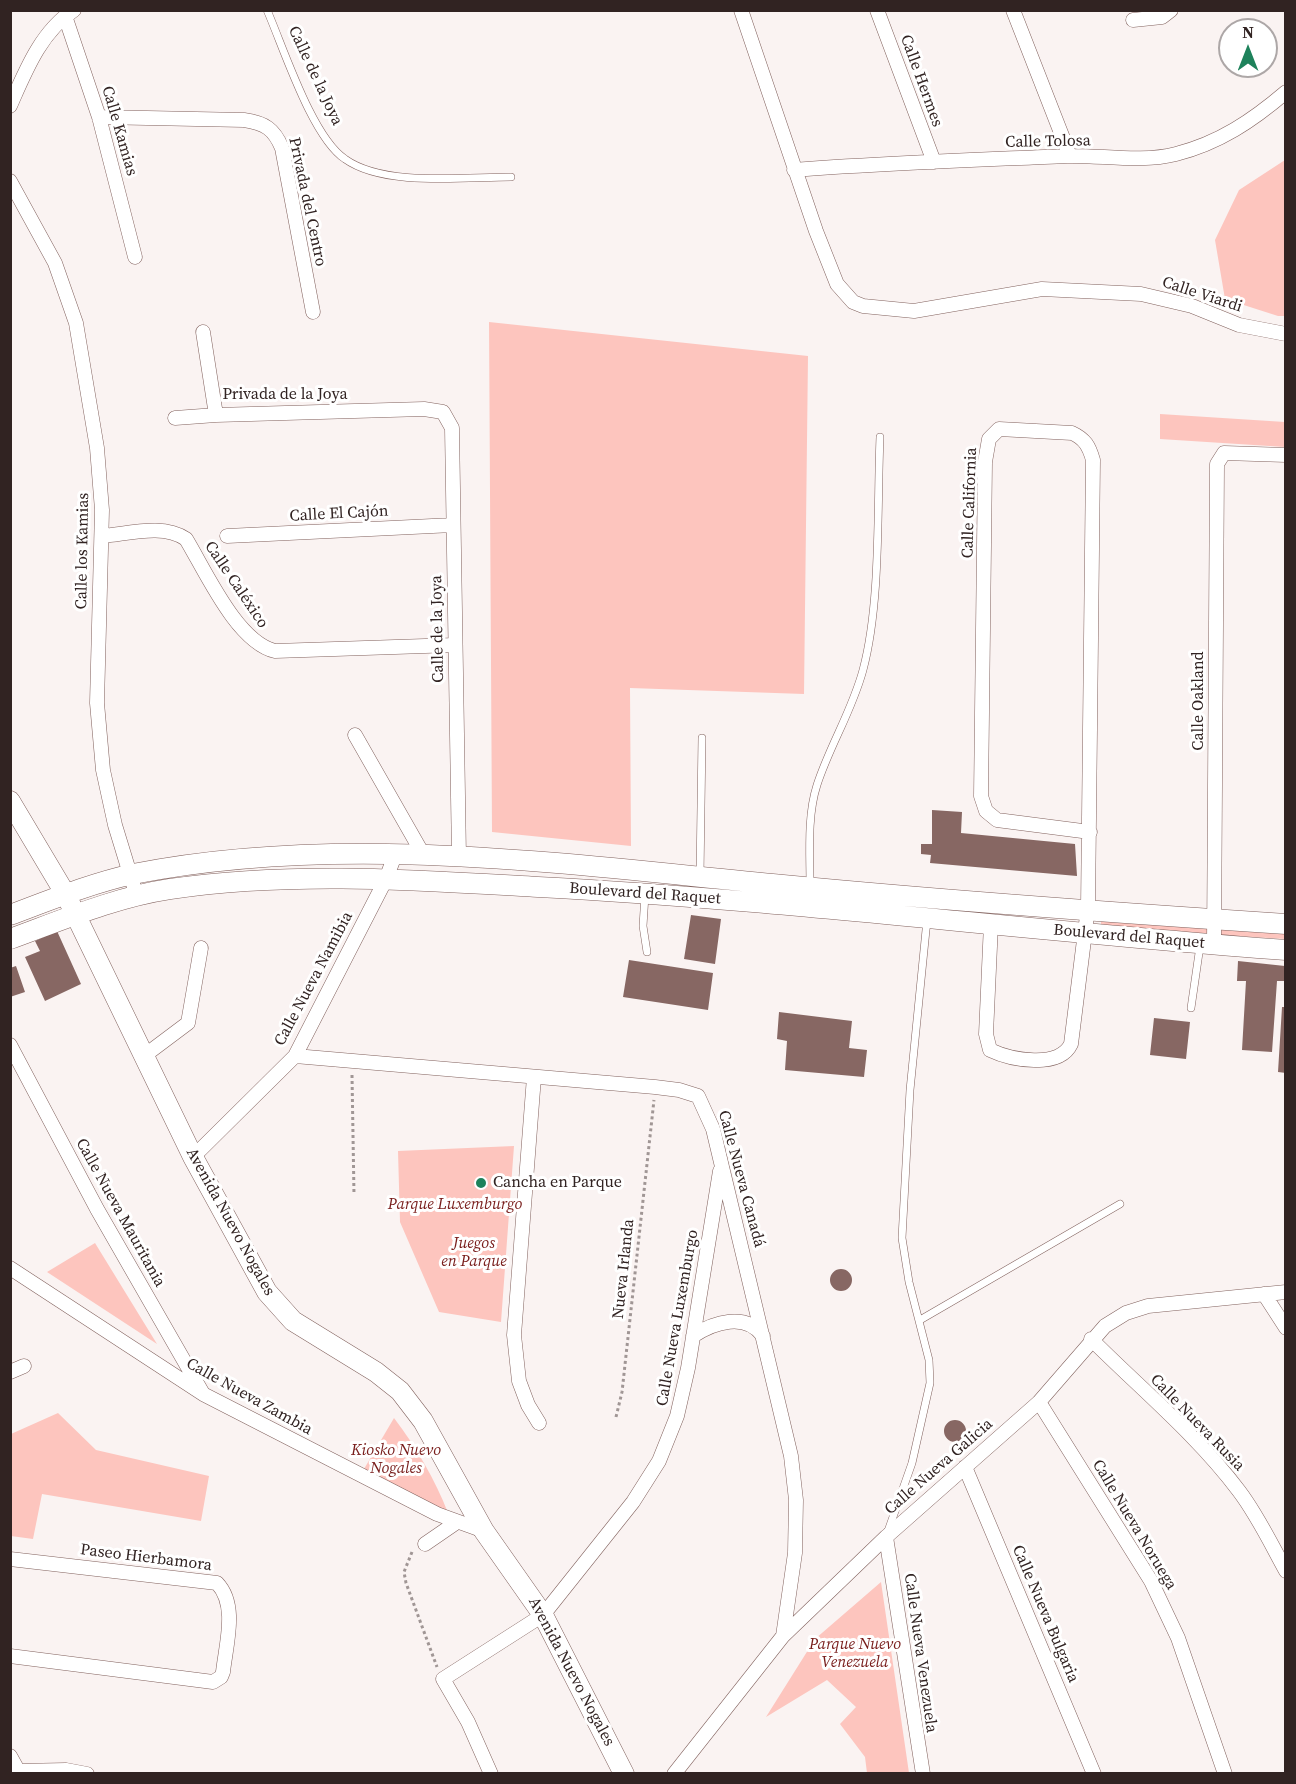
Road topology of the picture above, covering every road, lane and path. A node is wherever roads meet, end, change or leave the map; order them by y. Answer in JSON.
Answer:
{"nodes":[{"id":1,"x":267,"y":10,"type":"edge"},
{"id":2,"x":741,"y":10,"type":"edge"},
{"id":3,"x":877,"y":10,"type":"edge"},
{"id":4,"x":1013,"y":10,"type":"edge"},
{"id":5,"x":1171,"y":10,"type":"edge"},
{"id":6,"x":69,"y":13,"type":"edge"},
{"id":7,"x":1133,"y":20,"type":"dead end"},
{"id":8,"x":1286,"y":92,"type":"edge"},
{"id":9,"x":10,"y":106,"type":"edge"},
{"id":10,"x":99,"y":117,"type":"junction"},
{"id":11,"x":1071,"y":156,"type":"junction"},
{"id":12,"x":934,"y":162,"type":"junction"},
{"id":13,"x":794,"y":170,"type":"junction"},
{"id":14,"x":511,"y":177,"type":"dead end"},
{"id":15,"x":10,"y":181,"type":"edge"},
{"id":16,"x":135,"y":257,"type":"dead end"},
{"id":17,"x":313,"y":312,"type":"dead end"},
{"id":18,"x":203,"y":332,"type":"dead end"},
{"id":19,"x":1286,"y":334,"type":"edge"},
{"id":20,"x":435,"y":410,"type":"joint"},
{"id":21,"x":216,"y":415,"type":"junction"},
{"id":22,"x":175,"y":418,"type":"dead end"},
{"id":23,"x":880,"y":437,"type":"dead end"},
{"id":24,"x":1286,"y":455,"type":"edge"},
{"id":25,"x":453,"y":525,"type":"junction"},
{"id":26,"x":227,"y":536,"type":"dead end"},
{"id":27,"x":102,"y":537,"type":"junction"},
{"id":28,"x":455,"y":645,"type":"junction"},
{"id":29,"x":355,"y":735,"type":"dead end"},
{"id":30,"x":702,"y":738,"type":"dead end"},
{"id":31,"x":10,"y":801,"type":"edge"},
{"id":32,"x":1090,"y":832,"type":"junction"},
{"id":33,"x":395,"y":855,"type":"junction"},
{"id":34,"x":424,"y":856,"type":"junction"},
{"id":35,"x":459,"y":857,"type":"junction"},
{"id":36,"x":130,"y":875,"type":"junction"},
{"id":37,"x":700,"y":877,"type":"junction"},
{"id":38,"x":386,"y":879,"type":"junction"},
{"id":39,"x":810,"y":888,"type":"junction"},
{"id":40,"x":646,"y":893,"type":"junction"},
{"id":41,"x":66,"y":895,"type":"junction"},
{"id":42,"x":137,"y":897,"type":"junction"},
{"id":43,"x":929,"y":897,"type":"junction"},
{"id":44,"x":1088,"y":909,"type":"junction"},
{"id":45,"x":10,"y":915,"type":"edge"},
{"id":46,"x":74,"y":915,"type":"junction"},
{"id":47,"x":927,"y":920,"type":"junction"},
{"id":48,"x":1216,"y":920,"type":"junction"},
{"id":49,"x":991,"y":924,"type":"junction"},
{"id":50,"x":1286,"y":924,"type":"edge"},
{"id":51,"x":1085,"y":934,"type":"junction"},
{"id":52,"x":10,"y":939,"type":"edge"},
{"id":53,"x":1207,"y":944,"type":"junction"},
{"id":54,"x":201,"y":948,"type":"dead end"},
{"id":55,"x":1286,"y":950,"type":"edge"},
{"id":56,"x":647,"y":952,"type":"dead end"},
{"id":57,"x":1191,"y":1008,"type":"dead end"},
{"id":58,"x":10,"y":1045,"type":"edge"},
{"id":59,"x":144,"y":1056,"type":"junction"},
{"id":60,"x":295,"y":1056,"type":"junction"},
{"id":61,"x":352,"y":1061,"type":"junction"},
{"id":62,"x":534,"y":1077,"type":"junction"},
{"id":63,"x":656,"y":1087,"type":"junction"},
{"id":64,"x":193,"y":1157,"type":"junction"},
{"id":65,"x":720,"y":1166,"type":"junction"},
{"id":66,"x":354,"y":1196,"type":"dead end"},
{"id":67,"x":1120,"y":1204,"type":"dead end"},
{"id":68,"x":10,"y":1268,"type":"edge"},
{"id":69,"x":1286,"y":1293,"type":"edge"},
{"id":70,"x":1264,"y":1294,"type":"junction"},
{"id":71,"x":920,"y":1320,"type":"junction"},
{"id":72,"x":1286,"y":1328,"type":"edge"},
{"id":73,"x":693,"y":1336,"type":"junction"},
{"id":74,"x":765,"y":1339,"type":"junction"},
{"id":75,"x":1091,"y":1339,"type":"junction"},
{"id":76,"x":24,"y":1366,"type":"dead end"},
{"id":77,"x":10,"y":1372,"type":"edge"},
{"id":78,"x":203,"y":1394,"type":"junction"},
{"id":79,"x":1039,"y":1401,"type":"junction"},
{"id":80,"x":616,"y":1417,"type":"dead end"},
{"id":81,"x":539,"y":1423,"type":"dead end"},
{"id":82,"x":965,"y":1467,"type":"junction"},
{"id":83,"x":458,"y":1522,"type":"junction"},
{"id":84,"x":484,"y":1531,"type":"junction"},
{"id":85,"x":886,"y":1537,"type":"junction"},
{"id":86,"x":425,"y":1544,"type":"joint"},
{"id":87,"x":10,"y":1559,"type":"edge"},
{"id":88,"x":1286,"y":1571,"type":"edge"},
{"id":89,"x":543,"y":1615,"type":"junction"},
{"id":90,"x":783,"y":1636,"type":"junction"},
{"id":91,"x":10,"y":1656,"type":"edge"},
{"id":92,"x":444,"y":1679,"type":"junction"},
{"id":93,"x":10,"y":1756,"type":"edge"},
{"id":94,"x":19,"y":1772,"type":"edge"},
{"id":95,"x":87,"y":1773,"type":"edge"},
{"id":96,"x":491,"y":1773,"type":"edge"},
{"id":97,"x":624,"y":1773,"type":"edge"},
{"id":98,"x":674,"y":1773,"type":"edge"},
{"id":99,"x":923,"y":1773,"type":"edge"},
{"id":100,"x":1094,"y":1773,"type":"edge"},
{"id":101,"x":1225,"y":1773,"type":"edge"}],
"edges":[{"from":1,"to":14,"type":"lane","name":"Calle de la Joya"},
{"from":2,"to":13,"type":"street","name":"Calle Viardi"},
{"from":3,"to":12,"type":"street","name":"Calle Hermes"},
{"from":4,"to":11,"type":"street"},
{"from":5,"to":7,"type":"street"},
{"from":6,"to":9,"type":"street"},
{"from":6,"to":10,"type":"street","name":"Calle Kamias"},
{"from":8,"to":11,"type":"street","name":"Calle Tolosa"},
{"from":10,"to":16,"type":"street","name":"Calle Kamias"},
{"from":10,"to":17,"type":"street","name":"Privada del Centro"},
{"from":11,"to":12,"type":"street","name":"Calle Tolosa"},
{"from":12,"to":13,"type":"street","name":"Calle Tolosa"},
{"from":13,"to":19,"type":"street","name":"Calle Viardi"},
{"from":15,"to":27,"type":"street","name":"Calle los Kamias"},
{"from":18,"to":21,"type":"street","name":"Privada de la Joya"},
{"from":20,"to":21,"type":"street","name":"Privada de la Joya"},
{"from":20,"to":25,"type":"street","name":"Calle de la Joya"},
{"from":21,"to":22,"type":"street"},
{"from":23,"to":39,"type":"lane"},
{"from":24,"to":48,"type":"street","name":"Calle Oakland"},
{"from":25,"to":26,"type":"street","name":"Calle El Cajón"},
{"from":25,"to":28,"type":"street","name":"Calle de la Joya"},
{"from":27,"to":28,"type":"street","name":"Calle Caléxico"},
{"from":27,"to":36,"type":"street","name":"Calle los Kamias"},
{"from":28,"to":35,"type":"street","name":"Calle de la Joya"},
{"from":29,"to":34,"type":"street"},
{"from":30,"to":37,"type":"lane"},
{"from":31,"to":41,"type":"street","name":"Avenida Nuevo Nogales"},
{"from":32,"to":32,"type":"street","name":"Calle California"},
{"from":32,"to":44,"type":"street","name":"Calle California"},
{"from":33,"to":34,"type":"street","name":"Boulevard del Raquet"},
{"from":33,"to":36,"type":"street","name":"Boulevard del Raquet"},
{"from":33,"to":38,"type":"street","name":"Calle Nueva Namibia"},
{"from":34,"to":35,"type":"street","name":"Boulevard del Raquet"},
{"from":35,"to":37,"type":"street","name":"Boulevard del Raquet"},
{"from":36,"to":41,"type":"street","name":"Boulevard del Raquet"},
{"from":36,"to":42,"type":"street","name":"Calle los Kamias"},
{"from":37,"to":39,"type":"street","name":"Boulevard del Raquet"},
{"from":38,"to":40,"type":"street","name":"Boulevard del Raquet"},
{"from":38,"to":42,"type":"street","name":"Boulevard del Raquet"},
{"from":38,"to":60,"type":"street","name":"Calle Nueva Namibia"},
{"from":39,"to":43,"type":"street","name":"Boulevard del Raquet"},
{"from":40,"to":47,"type":"street","name":"Boulevard del Raquet"},
{"from":40,"to":56,"type":"lane"},
{"from":41,"to":45,"type":"street","name":"Boulevard del Raquet"},
{"from":41,"to":46,"type":"street","name":"Avenida Nuevo Nogales"},
{"from":42,"to":46,"type":"street","name":"Boulevard del Raquet"},
{"from":43,"to":44,"type":"street","name":"Boulevard del Raquet"},
{"from":43,"to":47,"type":"lane"},
{"from":44,"to":48,"type":"street","name":"Boulevard del Raquet"},
{"from":44,"to":51,"type":"street","name":"Calle California"},
{"from":46,"to":52,"type":"street","name":"Boulevard del Raquet"},
{"from":46,"to":59,"type":"street","name":"Avenida Nuevo Nogales"},
{"from":47,"to":49,"type":"street","name":"Boulevard del Raquet"},
{"from":47,"to":71,"type":"lane"},
{"from":48,"to":50,"type":"street","name":"Boulevard del Raquet"},
{"from":48,"to":53,"type":"street","name":"Calle Oakland"},
{"from":49,"to":51,"type":"street","name":"Boulevard del Raquet"},
{"from":49,"to":51,"type":"street","name":"Calle California"},
{"from":51,"to":53,"type":"street","name":"Boulevard del Raquet"},
{"from":53,"to":55,"type":"street","name":"Boulevard del Raquet"},
{"from":53,"to":57,"type":"lane"},
{"from":54,"to":59,"type":"street"},
{"from":58,"to":78,"type":"street","name":"Calle Nueva Mauritania"},
{"from":59,"to":64,"type":"street","name":"Avenida Nuevo Nogales"},
{"from":60,"to":61,"type":"street","name":"Calle Nueva Canadá"},
{"from":60,"to":64,"type":"street","name":"Calle Nueva Namibia"},
{"from":61,"to":62,"type":"street","name":"Calle Nueva Canadá"},
{"from":61,"to":66,"type":"path"},
{"from":62,"to":63,"type":"street","name":"Calle Nueva Canadá"},
{"from":62,"to":81,"type":"street"},
{"from":63,"to":65,"type":"street","name":"Calle Nueva Canadá"},
{"from":63,"to":80,"type":"path","name":"Nueva Irlanda"},
{"from":64,"to":84,"type":"street","name":"Avenida Nuevo Nogales"},
{"from":65,"to":73,"type":"street","name":"Calle Nueva Luxemburgo"},
{"from":65,"to":74,"type":"street","name":"Calle Nueva Canadá"},
{"from":67,"to":71,"type":"lane"},
{"from":68,"to":78,"type":"street","name":"Calle Nueva Zambia"},
{"from":69,"to":70,"type":"street","name":"Calle Nueva Galicia"},
{"from":70,"to":72,"type":"street"},
{"from":70,"to":75,"type":"street","name":"Calle Nueva Galicia"},
{"from":71,"to":85,"type":"lane"},
{"from":73,"to":74,"type":"street"},
{"from":73,"to":89,"type":"street","name":"Calle Nueva Luxemburgo"},
{"from":74,"to":90,"type":"street","name":"Calle Nueva Canadá"},
{"from":75,"to":79,"type":"street","name":"Calle Nueva Galicia"},
{"from":75,"to":88,"type":"street","name":"Calle Nueva Rusia"},
{"from":76,"to":77,"type":"street"},
{"from":78,"to":83,"type":"street","name":"Calle Nueva Zambia"},
{"from":79,"to":82,"type":"street","name":"Calle Nueva Galicia"},
{"from":79,"to":101,"type":"street","name":"Calle Nueva Noruega"},
{"from":82,"to":85,"type":"street","name":"Calle Nueva Galicia"},
{"from":82,"to":100,"type":"street","name":"Calle Nueva Bulgaria"},
{"from":83,"to":84,"type":"street","name":"Calle Nueva Zambia"},
{"from":83,"to":86,"type":"street"},
{"from":84,"to":89,"type":"street","name":"Avenida Nuevo Nogales"},
{"from":85,"to":90,"type":"street","name":"Calle Nueva Galicia"},
{"from":85,"to":99,"type":"street","name":"Calle Nueva Venezuela"},
{"from":86,"to":92,"type":"path"},
{"from":87,"to":91,"type":"street","name":"Paseo Hierbamora"},
{"from":89,"to":92,"type":"street","name":"Calle Nueva Luxemburgo"},
{"from":89,"to":97,"type":"street","name":"Avenida Nuevo Nogales"},
{"from":90,"to":98,"type":"street","name":"Calle Nueva Galicia"},
{"from":92,"to":96,"type":"street"},
{"from":93,"to":94,"type":"street"},
{"from":94,"to":95,"type":"street"}]}
